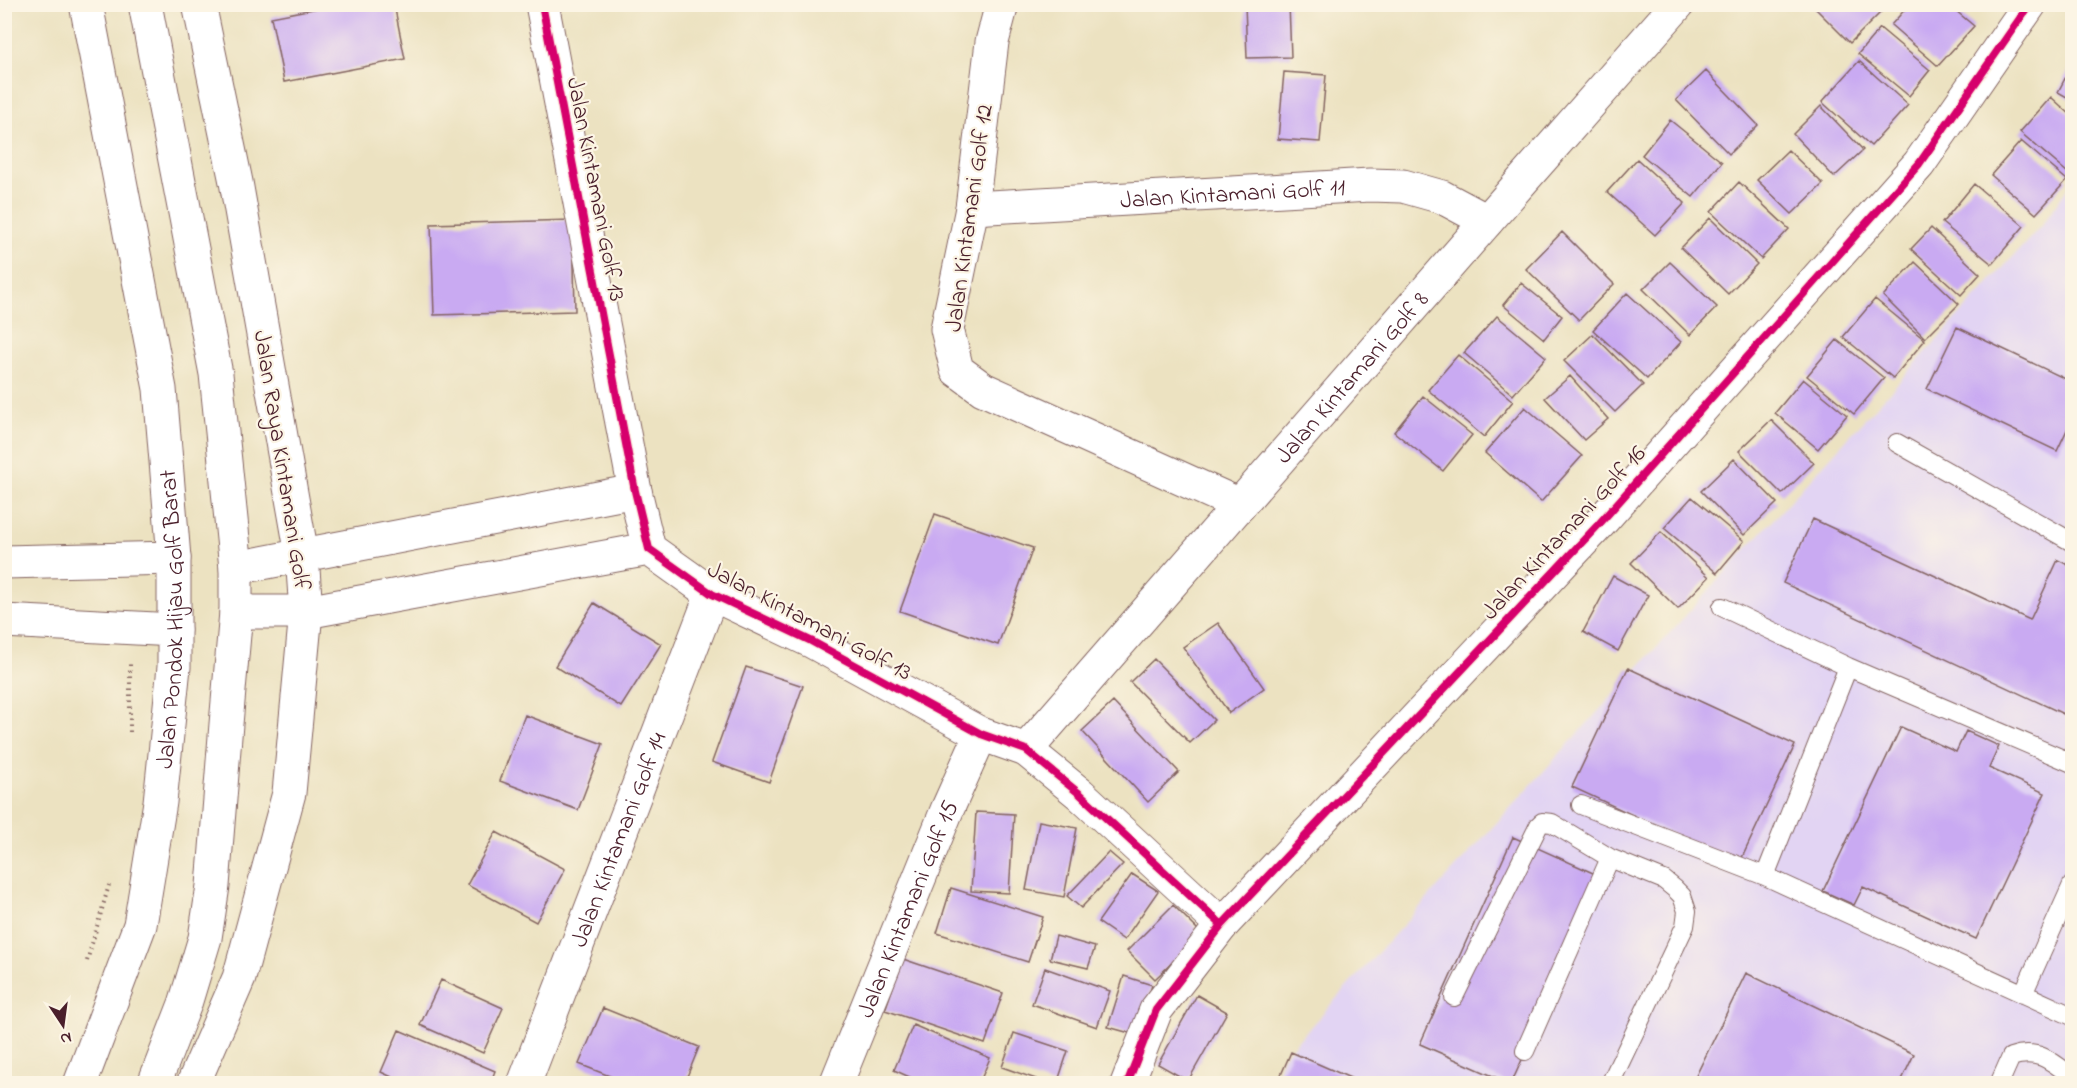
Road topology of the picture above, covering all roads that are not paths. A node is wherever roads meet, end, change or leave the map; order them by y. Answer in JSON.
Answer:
{"nodes":[{"id":1,"x":145,"y":4,"type":"edge"},
{"id":2,"x":199,"y":4,"type":"edge"},
{"id":3,"x":542,"y":4,"type":"edge"},
{"id":4,"x":1002,"y":4,"type":"edge"},
{"id":5,"x":2030,"y":4,"type":"edge"},
{"id":6,"x":92,"y":6,"type":"edge"},
{"id":7,"x":1672,"y":6,"type":"edge"},
{"id":8,"x":972,"y":208,"type":"junction"},
{"id":9,"x":1487,"y":221,"type":"junction"},
{"id":10,"x":1897,"y":443,"type":"dead end"},
{"id":11,"x":635,"y":491,"type":"junction"},
{"id":12,"x":1240,"y":505,"type":"junction"},
{"id":13,"x":2073,"y":542,"type":"edge"},
{"id":14,"x":650,"y":549,"type":"junction"},
{"id":15,"x":302,"y":555,"type":"junction"},
{"id":16,"x":174,"y":558,"type":"junction"},
{"id":17,"x":4,"y":562,"type":"edge"},
{"id":18,"x":236,"y":568,"type":"junction"},
{"id":19,"x":712,"y":594,"type":"junction"},
{"id":20,"x":1722,"y":607,"type":"dead end"},
{"id":21,"x":236,"y":612,"type":"junction"},
{"id":22,"x":306,"y":612,"type":"junction"},
{"id":23,"x":4,"y":621,"type":"edge"},
{"id":24,"x":174,"y":630,"type":"junction"},
{"id":25,"x":1848,"y":667,"type":"junction"},
{"id":26,"x":981,"y":734,"type":"junction"},
{"id":27,"x":1026,"y":750,"type":"junction"},
{"id":28,"x":2073,"y":763,"type":"edge"},
{"id":29,"x":1581,"y":805,"type":"dead end"},
{"id":30,"x":1610,"y":858,"type":"junction"},
{"id":31,"x":1765,"y":876,"type":"junction"},
{"id":32,"x":2073,"y":885,"type":"edge"},
{"id":33,"x":1222,"y":925,"type":"junction"},
{"id":34,"x":2023,"y":994,"type":"junction"},
{"id":35,"x":1454,"y":997,"type":"dead end"},
{"id":36,"x":2073,"y":1016,"type":"edge"},
{"id":37,"x":1525,"y":1051,"type":"dead end"},
{"id":38,"x":2073,"y":1077,"type":"edge"},
{"id":39,"x":80,"y":1083,"type":"edge"},
{"id":40,"x":154,"y":1083,"type":"edge"},
{"id":41,"x":193,"y":1083,"type":"edge"},
{"id":42,"x":524,"y":1083,"type":"edge"},
{"id":43,"x":836,"y":1083,"type":"edge"},
{"id":44,"x":1127,"y":1083,"type":"edge"},
{"id":45,"x":1610,"y":1083,"type":"edge"},
{"id":46,"x":1999,"y":1083,"type":"edge"}],
"edges":[{"from":1,"to":18,"type":"street"},
{"from":2,"to":15,"type":"street","name":"Jalan Raya Kintamani Golf"},
{"from":3,"to":11,"type":"street","name":"Jalan Kintamani Golf 13"},
{"from":4,"to":8,"type":"street","name":"Jalan Kintamani Golf 12"},
{"from":5,"to":33,"type":"street","name":"Jalan Kintamani Golf 16"},
{"from":6,"to":16,"type":"street","name":"Jalan Pondok Hijau Golf Barat"},
{"from":7,"to":9,"type":"street","name":"Jalan Kintamani Golf 8"},
{"from":8,"to":9,"type":"street","name":"Jalan Kintamani Golf 11"},
{"from":8,"to":12,"type":"street","name":"Jalan Kintamani Golf 12"},
{"from":9,"to":12,"type":"street","name":"Jalan Kintamani Golf 8"},
{"from":10,"to":13,"type":"lane"},
{"from":11,"to":14,"type":"street","name":"Jalan Kintamani Golf 13"},
{"from":11,"to":15,"type":"street"},
{"from":12,"to":27,"type":"street","name":"Jalan Kintamani Golf 8"},
{"from":14,"to":19,"type":"street","name":"Jalan Kintamani Golf 13"},
{"from":14,"to":22,"type":"street"},
{"from":15,"to":18,"type":"street"},
{"from":15,"to":22,"type":"street","name":"Jalan Raya Kintamani Golf"},
{"from":16,"to":17,"type":"street"},
{"from":16,"to":24,"type":"street","name":"Jalan Pondok Hijau Golf Barat"},
{"from":18,"to":21,"type":"street"},
{"from":19,"to":26,"type":"street","name":"Jalan Kintamani Golf 13"},
{"from":19,"to":42,"type":"street","name":"Jalan Kintamani Golf 14"},
{"from":20,"to":25,"type":"lane"},
{"from":21,"to":22,"type":"street"},
{"from":21,"to":40,"type":"street"},
{"from":22,"to":41,"type":"street","name":"Jalan Raya Kintamani Golf"},
{"from":23,"to":24,"type":"street"},
{"from":24,"to":39,"type":"street","name":"Jalan Pondok Hijau Golf Barat"},
{"from":25,"to":28,"type":"lane"},
{"from":25,"to":31,"type":"lane"},
{"from":26,"to":27,"type":"street","name":"Jalan Kintamani Golf 13"},
{"from":26,"to":43,"type":"street","name":"Jalan Kintamani Golf 15"},
{"from":27,"to":33,"type":"street","name":"Jalan Kintamani Golf 13"},
{"from":29,"to":31,"type":"lane"},
{"from":30,"to":35,"type":"lane"},
{"from":30,"to":37,"type":"lane"},
{"from":30,"to":45,"type":"lane"},
{"from":31,"to":34,"type":"lane"},
{"from":32,"to":34,"type":"lane"},
{"from":33,"to":44,"type":"street","name":"Jalan Kintamani Golf 16"},
{"from":34,"to":36,"type":"lane"},
{"from":38,"to":46,"type":"lane"}]}
